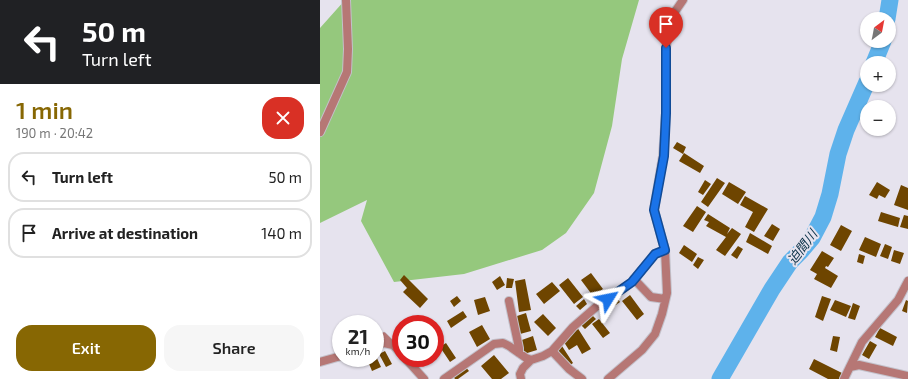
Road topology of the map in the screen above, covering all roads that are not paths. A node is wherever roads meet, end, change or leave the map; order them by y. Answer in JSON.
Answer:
{"nodes":[{"id":1,"x":346,"y":0,"type":"edge"},
{"id":2,"x":682,"y":0,"type":"edge"},
{"id":3,"x":320,"y":132,"type":"edge"},
{"id":4,"x":665,"y":250,"type":"junction"},
{"id":5,"x":634,"y":279,"type":"junction"},
{"id":6,"x":908,"y":281,"type":"edge"},
{"id":7,"x":665,"y":299,"type":"junction"},
{"id":8,"x":508,"y":301,"type":"dead end"},
{"id":9,"x":384,"y":335,"type":"dead end"},
{"id":10,"x":392,"y":344,"type":"edge"},
{"id":11,"x":552,"y":351,"type":"junction"},
{"id":12,"x":519,"y":353,"type":"junction"},
{"id":13,"x":332,"y":359,"type":"edge"},
{"id":14,"x":531,"y":360,"type":"junction"},
{"id":15,"x":320,"y":362,"type":"edge"},
{"id":16,"x":413,"y":367,"type":"edge"},
{"id":17,"x":850,"y":367,"type":"junction"},
{"id":18,"x":908,"y":376,"type":"edge"},
{"id":19,"x":424,"y":379,"type":"edge"},
{"id":20,"x":444,"y":379,"type":"edge"},
{"id":21,"x":521,"y":379,"type":"edge"},
{"id":22,"x":582,"y":379,"type":"edge"},
{"id":23,"x":608,"y":379,"type":"edge"},
{"id":24,"x":844,"y":379,"type":"edge"}],
"edges":[{"from":1,"to":3,"type":"street"},
{"from":2,"to":4,"type":"street"},
{"from":4,"to":5,"type":"street"},
{"from":4,"to":7,"type":"street"},
{"from":5,"to":7,"type":"street"},
{"from":5,"to":11,"type":"street"},
{"from":6,"to":17,"type":"street"},
{"from":7,"to":23,"type":"street"},
{"from":8,"to":12,"type":"street"},
{"from":9,"to":10,"type":"lane"},
{"from":11,"to":14,"type":"street"},
{"from":11,"to":22,"type":"street"},
{"from":12,"to":14,"type":"street"},
{"from":12,"to":20,"type":"street"},
{"from":13,"to":15,"type":"street"},
{"from":14,"to":21,"type":"street"},
{"from":16,"to":19,"type":"street"},
{"from":17,"to":18,"type":"street"},
{"from":17,"to":24,"type":"street"}]}
